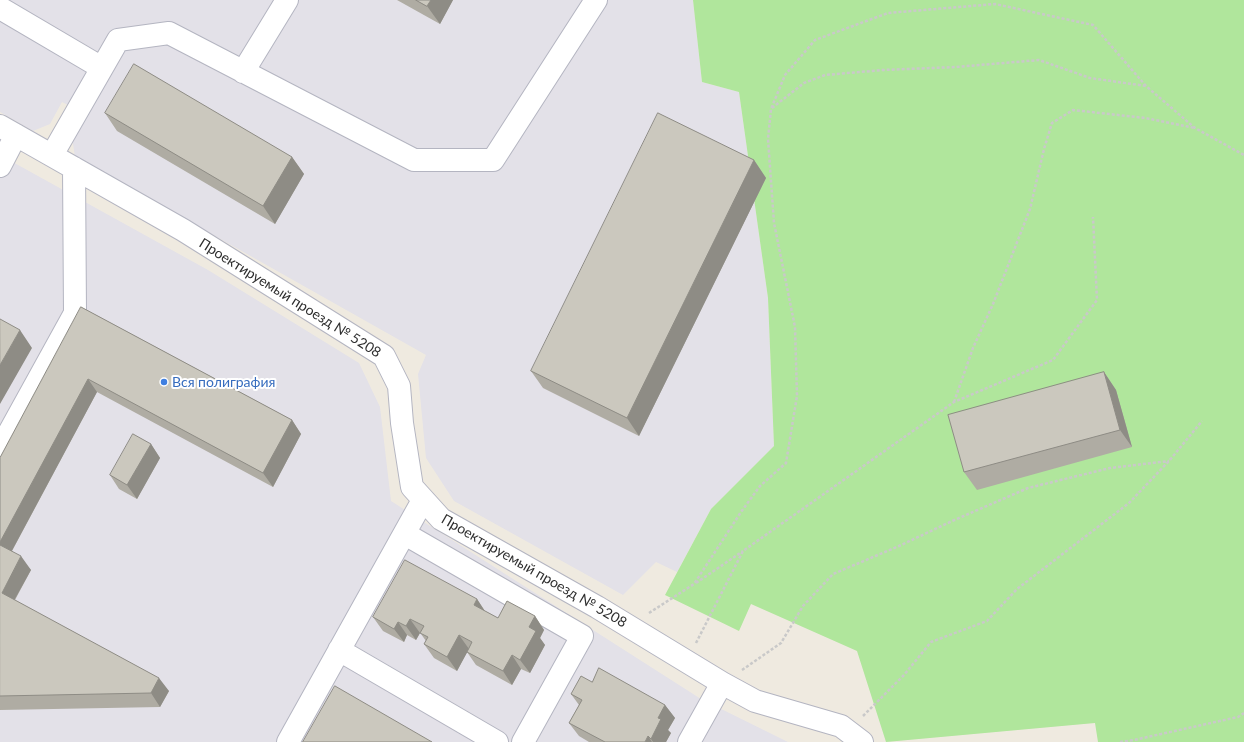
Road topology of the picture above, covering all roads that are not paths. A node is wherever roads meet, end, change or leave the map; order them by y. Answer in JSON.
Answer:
{"nodes":[{"id":1,"x":287,"y":0,"type":"edge"},
{"id":2,"x":596,"y":0,"type":"edge"},
{"id":3,"x":0,"y":8,"type":"edge"},
{"id":4,"x":102,"y":68,"type":"junction"},
{"id":5,"x":243,"y":72,"type":"junction"},
{"id":6,"x":8,"y":130,"type":"edge"},
{"id":7,"x":52,"y":155,"type":"junction"},
{"id":8,"x":0,"y":166,"type":"edge"},
{"id":9,"x":74,"y":168,"type":"junction"},
{"id":10,"x":0,"y":449,"type":"edge"},
{"id":11,"x":423,"y":500,"type":"junction"},
{"id":12,"x":405,"y":534,"type":"junction"},
{"id":13,"x":339,"y":650,"type":"junction"},
{"id":14,"x":722,"y":683,"type":"junction"},
{"id":15,"x":288,"y":742,"type":"edge"},
{"id":16,"x":497,"y":742,"type":"edge"},
{"id":17,"x":523,"y":742,"type":"edge"},
{"id":18,"x":689,"y":742,"type":"edge"},
{"id":19,"x":862,"y":742,"type":"edge"}],
"edges":[{"from":1,"to":5,"type":"street"},
{"from":2,"to":5,"type":"street"},
{"from":3,"to":4,"type":"street"},
{"from":4,"to":5,"type":"street"},
{"from":4,"to":7,"type":"street"},
{"from":6,"to":7,"type":"street","name":"Проектируемый проезд № 5208"},
{"from":6,"to":8,"type":"street"},
{"from":7,"to":9,"type":"street","name":"Проектируемый проезд № 5208"},
{"from":9,"to":10,"type":"street"},
{"from":9,"to":11,"type":"street","name":"Проектируемый проезд № 5208"},
{"from":11,"to":12,"type":"street"},
{"from":11,"to":14,"type":"street","name":"Проектируемый проезд № 5208"},
{"from":12,"to":13,"type":"street"},
{"from":12,"to":17,"type":"street"},
{"from":13,"to":15,"type":"street"},
{"from":13,"to":16,"type":"street"},
{"from":14,"to":18,"type":"street"},
{"from":14,"to":19,"type":"street","name":"Проектируемый проезд № 5208"}]}
